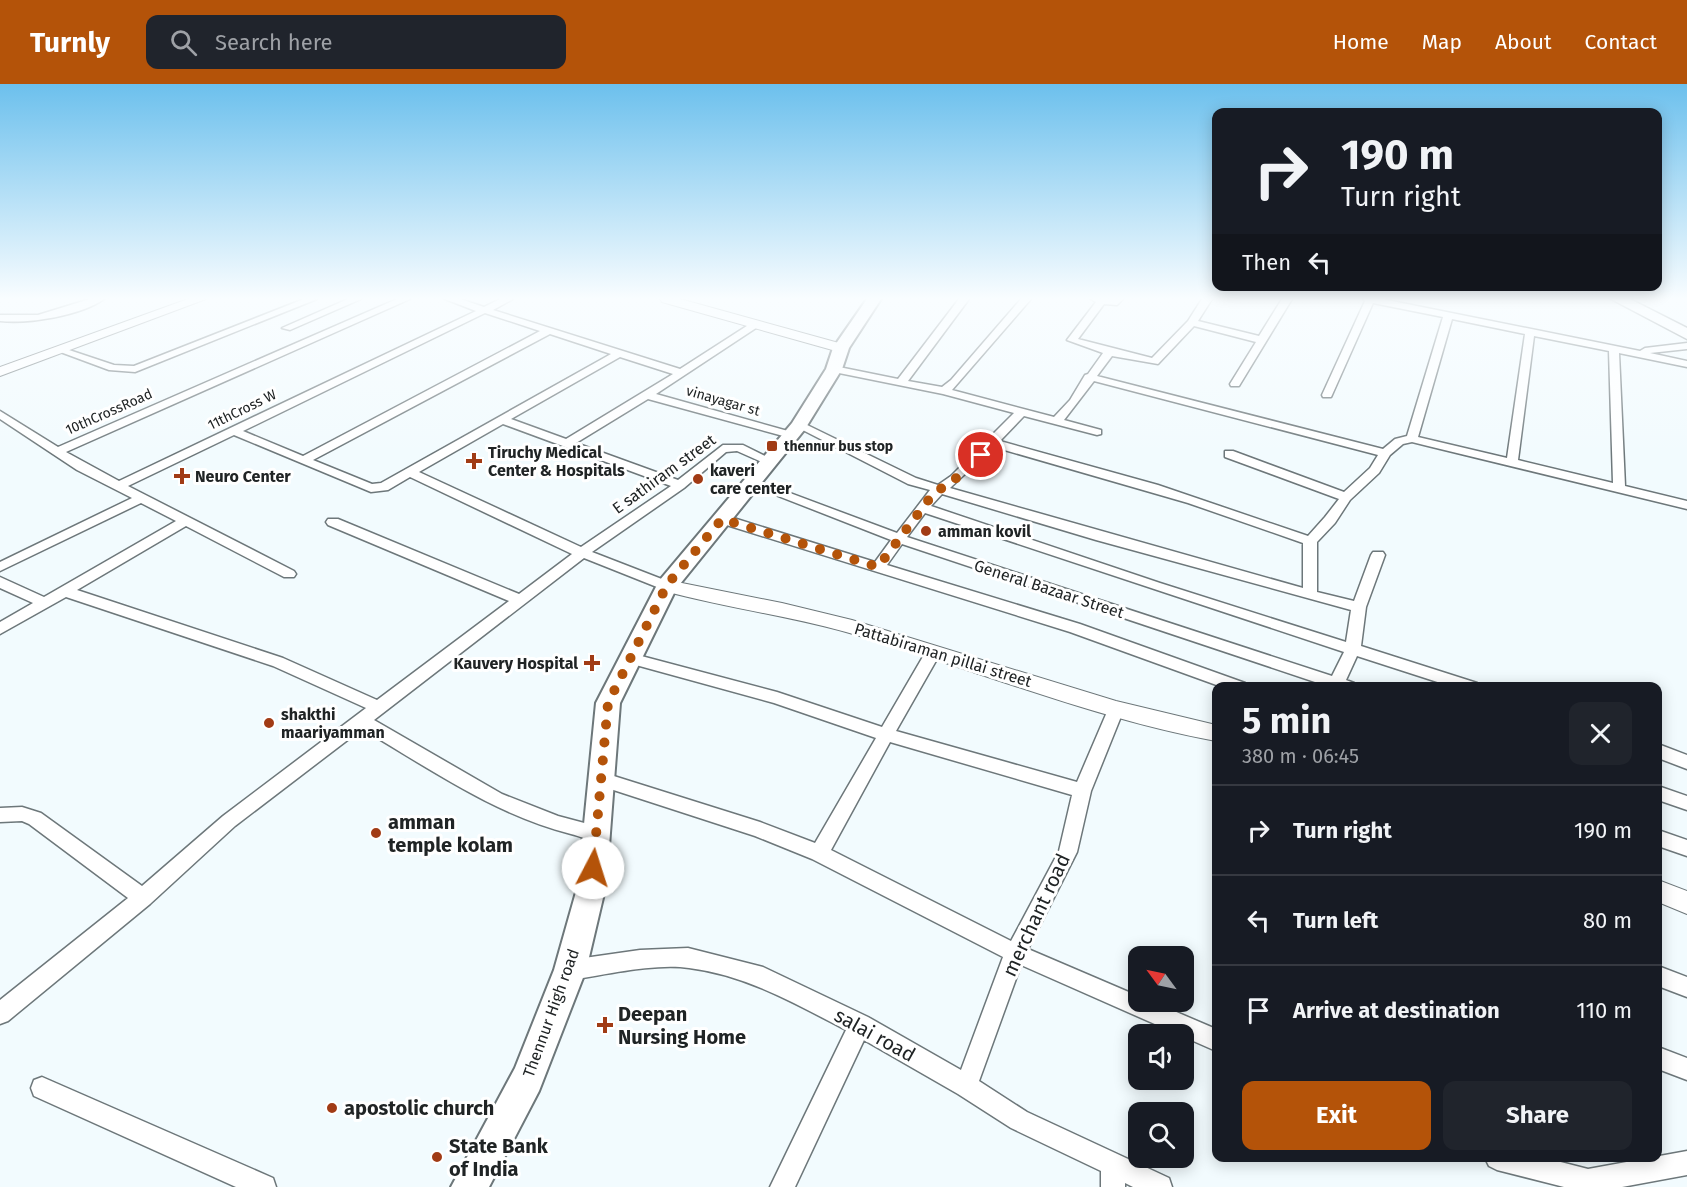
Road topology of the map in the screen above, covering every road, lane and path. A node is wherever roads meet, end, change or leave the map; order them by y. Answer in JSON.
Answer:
{"nodes":[{"id":1,"x":59,"y":350,"type":"edge"},
{"id":2,"x":61,"y":350,"type":"edge"},
{"id":3,"x":182,"y":350,"type":"edge"},
{"id":4,"x":288,"y":350,"type":"edge"},
{"id":5,"x":400,"y":350,"type":"edge"},
{"id":6,"x":511,"y":350,"type":"edge"},
{"id":7,"x":607,"y":350,"type":"edge"},
{"id":8,"x":715,"y":350,"type":"edge"},
{"id":9,"x":818,"y":350,"type":"edge"},
{"id":10,"x":843,"y":350,"type":"edge"},
{"id":11,"x":925,"y":350,"type":"edge"},
{"id":12,"x":982,"y":350,"type":"edge"},
{"id":13,"x":1104,"y":350,"type":"edge"},
{"id":14,"x":1164,"y":350,"type":"edge"},
{"id":15,"x":1256,"y":350,"type":"edge"},
{"id":16,"x":1346,"y":350,"type":"edge"},
{"id":17,"x":1438,"y":350,"type":"edge"},
{"id":18,"x":1527,"y":350,"type":"edge"},
{"id":19,"x":1614,"y":350,"type":"edge"},
{"id":20,"x":1626,"y":350,"type":"edge"},
{"id":21,"x":1647,"y":350,"type":"edge"},
{"id":22,"x":1109,"y":352,"type":"junction"},
{"id":23,"x":1633,"y":352,"type":"junction"},
{"id":24,"x":618,"y":354,"type":"junction"},
{"id":25,"x":838,"y":359,"type":"junction"},
{"id":26,"x":1687,"y":364,"type":"edge"},
{"id":27,"x":0,"y":372,"type":"edge"},
{"id":28,"x":681,"y":373,"type":"junction"},
{"id":29,"x":1089,"y":377,"type":"junction"},
{"id":30,"x":901,"y":382,"type":"junction"},
{"id":31,"x":1235,"y":384,"type":"dead end"},
{"id":32,"x":944,"y":391,"type":"junction"},
{"id":33,"x":647,"y":395,"type":"junction"},
{"id":34,"x":1327,"y":395,"type":"dead end"},
{"id":35,"x":1023,"y":411,"type":"junction"},
{"id":36,"x":0,"y":414,"type":"edge"},
{"id":37,"x":503,"y":420,"type":"junction"},
{"id":38,"x":1057,"y":420,"type":"junction"},
{"id":39,"x":795,"y":430,"type":"junction"},
{"id":40,"x":234,"y":431,"type":"junction"},
{"id":41,"x":1097,"y":432,"type":"dead end"},
{"id":42,"x":1412,"y":439,"type":"junction"},
{"id":43,"x":568,"y":443,"type":"junction"},
{"id":44,"x":994,"y":443,"type":"junction"},
{"id":45,"x":56,"y":452,"type":"junction"},
{"id":46,"x":1385,"y":453,"type":"junction"},
{"id":47,"x":1229,"y":454,"type":"dead end"},
{"id":48,"x":304,"y":460,"type":"junction"},
{"id":49,"x":771,"y":462,"type":"junction"},
{"id":50,"x":1512,"y":464,"type":"junction"},
{"id":51,"x":410,"y":472,"type":"junction"},
{"id":52,"x":751,"y":483,"type":"junction"},
{"id":53,"x":680,"y":485,"type":"junction"},
{"id":54,"x":119,"y":486,"type":"junction"},
{"id":55,"x":939,"y":489,"type":"junction"},
{"id":56,"x":1619,"y":489,"type":"junction"},
{"id":57,"x":1346,"y":497,"type":"junction"},
{"id":58,"x":142,"y":498,"type":"junction"},
{"id":59,"x":1687,"y":505,"type":"edge"},
{"id":60,"x":924,"y":508,"type":"junction"},
{"id":61,"x":722,"y":519,"type":"junction"},
{"id":62,"x":186,"y":520,"type":"junction"},
{"id":63,"x":333,"y":522,"type":"dead end"},
{"id":64,"x":899,"y":539,"type":"junction"},
{"id":65,"x":1310,"y":541,"type":"junction"},
{"id":66,"x":582,"y":552,"type":"junction"},
{"id":67,"x":1378,"y":555,"type":"dead end"},
{"id":68,"x":0,"y":567,"type":"edge"},
{"id":69,"x":878,"y":567,"type":"junction"},
{"id":70,"x":289,"y":574,"type":"dead end"},
{"id":71,"x":0,"y":582,"type":"edge"},
{"id":72,"x":667,"y":585,"type":"junction"},
{"id":73,"x":64,"y":591,"type":"junction"},
{"id":74,"x":1310,"y":595,"type":"junction"},
{"id":75,"x":520,"y":600,"type":"junction"},
{"id":76,"x":44,"y":603,"type":"junction"},
{"id":77,"x":1359,"y":607,"type":"junction"},
{"id":78,"x":0,"y":629,"type":"edge"},
{"id":79,"x":1353,"y":649,"type":"junction"},
{"id":80,"x":933,"y":652,"type":"junction"},
{"id":81,"x":630,"y":658,"type":"junction"},
{"id":82,"x":1225,"y":682,"type":"edge"},
{"id":83,"x":1334,"y":682,"type":"edge"},
{"id":84,"x":1344,"y":682,"type":"edge"},
{"id":85,"x":1455,"y":682,"type":"edge"},
{"id":86,"x":378,"y":707,"type":"junction"},
{"id":87,"x":1116,"y":709,"type":"junction"},
{"id":88,"x":361,"y":720,"type":"junction"},
{"id":89,"x":1212,"y":733,"type":"edge"},
{"id":90,"x":887,"y":735,"type":"junction"},
{"id":91,"x":1662,"y":753,"type":"edge"},
{"id":92,"x":1687,"y":762,"type":"edge"},
{"id":93,"x":601,"y":779,"type":"junction"},
{"id":94,"x":1082,"y":791,"type":"junction"},
{"id":95,"x":1662,"y":794,"type":"edge"},
{"id":96,"x":1687,"y":803,"type":"edge"},
{"id":97,"x":0,"y":815,"type":"edge"},
{"id":98,"x":596,"y":833,"type":"junction"},
{"id":99,"x":1662,"y":839,"type":"edge"},
{"id":100,"x":1687,"y":848,"type":"edge"},
{"id":101,"x":819,"y":853,"type":"junction"},
{"id":102,"x":1662,"y":893,"type":"edge"},
{"id":103,"x":143,"y":898,"type":"junction"},
{"id":104,"x":1687,"y":903,"type":"edge"},
{"id":105,"x":1015,"y":953,"type":"junction"},
{"id":106,"x":570,"y":970,"type":"junction"},
{"id":107,"x":1662,"y":978,"type":"edge"},
{"id":108,"x":1687,"y":987,"type":"edge"},
{"id":109,"x":0,"y":1014,"type":"edge"},
{"id":110,"x":860,"y":1025,"type":"junction"},
{"id":111,"x":1212,"y":1038,"type":"edge"},
{"id":112,"x":1662,"y":1060,"type":"edge"},
{"id":113,"x":1687,"y":1069,"type":"edge"},
{"id":114,"x":966,"y":1086,"type":"junction"},
{"id":115,"x":42,"y":1088,"type":"dead end"},
{"id":116,"x":1514,"y":1162,"type":"edge"},
{"id":117,"x":1687,"y":1163,"type":"edge"},
{"id":118,"x":1113,"y":1176,"type":"edge"},
{"id":119,"x":264,"y":1187,"type":"edge"},
{"id":120,"x":469,"y":1187,"type":"edge"},
{"id":121,"x":782,"y":1187,"type":"edge"},
{"id":122,"x":1160,"y":1187,"type":"edge"}],
"edges":[{"from":1,"to":27,"type":"street"},
{"from":2,"to":3,"type":"street"},
{"from":4,"to":45,"type":"street","name":"10thCrossRoad"},
{"from":5,"to":40,"type":"street","name":"11thCross W"},
{"from":6,"to":48,"type":"street"},
{"from":7,"to":24,"type":"street"},
{"from":8,"to":28,"type":"street"},
{"from":9,"to":25,"type":"street"},
{"from":10,"to":25,"type":"main road","name":"Thennur High road"},
{"from":11,"to":30,"type":"street"},
{"from":12,"to":32,"type":"street"},
{"from":13,"to":22,"type":"street"},
{"from":14,"to":22,"type":"street"},
{"from":15,"to":31,"type":"street"},
{"from":16,"to":34,"type":"street"},
{"from":17,"to":42,"type":"street"},
{"from":18,"to":50,"type":"street"},
{"from":19,"to":56,"type":"street"},
{"from":20,"to":23,"type":"street"},
{"from":21,"to":23,"type":"street"},
{"from":22,"to":29,"type":"street"},
{"from":23,"to":26,"type":"street"},
{"from":24,"to":28,"type":"street"},
{"from":24,"to":37,"type":"street"},
{"from":25,"to":30,"type":"street"},
{"from":25,"to":39,"type":"main road","name":"Thennur High road"},
{"from":28,"to":33,"type":"street"},
{"from":29,"to":38,"type":"street"},
{"from":29,"to":46,"type":"street"},
{"from":30,"to":32,"type":"street"},
{"from":32,"to":35,"type":"street"},
{"from":33,"to":39,"type":"street","name":"vinayagar st"},
{"from":33,"to":43,"type":"street"},
{"from":35,"to":38,"type":"street"},
{"from":35,"to":44,"type":"street"},
{"from":36,"to":45,"type":"street"},
{"from":37,"to":43,"type":"street"},
{"from":37,"to":51,"type":"street"},
{"from":38,"to":41,"type":"street"},
{"from":39,"to":49,"type":"main road","name":"Thennur High road"},
{"from":39,"to":55,"type":"street","name":"vinayagar st"},
{"from":40,"to":48,"type":"street"},
{"from":40,"to":54,"type":"street","name":"11thCross W"},
{"from":42,"to":46,"type":"street"},
{"from":42,"to":50,"type":"street"},
{"from":43,"to":53,"type":"street"},
{"from":44,"to":55,"type":"street"},
{"from":44,"to":65,"type":"street"},
{"from":45,"to":54,"type":"street"},
{"from":46,"to":57,"type":"street"},
{"from":47,"to":57,"type":"street"},
{"from":48,"to":51,"type":"street"},
{"from":49,"to":52,"type":"main road","name":"Thennur High road"},
{"from":49,"to":53,"type":"street","name":"E sathiram street"},
{"from":50,"to":56,"type":"street"},
{"from":51,"to":66,"type":"street"},
{"from":52,"to":61,"type":"main road","name":"Thennur High road"},
{"from":52,"to":64,"type":"street","name":"General Bazaar Street"},
{"from":53,"to":66,"type":"street","name":"E sathiram street"},
{"from":54,"to":58,"type":"street"},
{"from":55,"to":60,"type":"street"},
{"from":55,"to":74,"type":"street","name":"vinayagar st"},
{"from":56,"to":59,"type":"street"},
{"from":57,"to":65,"type":"street"},
{"from":58,"to":62,"type":"street"},
{"from":58,"to":68,"type":"street"},
{"from":60,"to":64,"type":"street"},
{"from":60,"to":79,"type":"street"},
{"from":61,"to":69,"type":"street"},
{"from":61,"to":72,"type":"main road","name":"Thennur High road"},
{"from":62,"to":70,"type":"street"},
{"from":62,"to":73,"type":"street"},
{"from":63,"to":75,"type":"street"},
{"from":64,"to":69,"type":"street"},
{"from":64,"to":83,"type":"street","name":"General Bazaar Street"},
{"from":65,"to":74,"type":"street"},
{"from":66,"to":72,"type":"street"},
{"from":66,"to":75,"type":"street","name":"E sathiram street"},
{"from":67,"to":77,"type":"street"},
{"from":69,"to":82,"type":"street"},
{"from":71,"to":76,"type":"street"},
{"from":72,"to":80,"type":"street","name":"Pattabiraman pillai street"},
{"from":72,"to":81,"type":"main road","name":"Thennur High road"},
{"from":73,"to":76,"type":"street"},
{"from":73,"to":86,"type":"street"},
{"from":74,"to":77,"type":"street","name":"vinayagar st"},
{"from":75,"to":86,"type":"street","name":"E sathiram street"},
{"from":76,"to":78,"type":"street"},
{"from":77,"to":79,"type":"street"},
{"from":79,"to":84,"type":"street"},
{"from":79,"to":85,"type":"street"},
{"from":80,"to":87,"type":"street","name":"Pattabiraman pillai street"},
{"from":80,"to":90,"type":"street"},
{"from":81,"to":90,"type":"street"},
{"from":81,"to":93,"type":"main road","name":"Thennur High road"},
{"from":86,"to":88,"type":"street","name":"E sathiram street"},
{"from":87,"to":89,"type":"street","name":"Pattabiraman pillai street"},
{"from":87,"to":94,"type":"street","name":"merchant road"},
{"from":88,"to":98,"type":"street"},
{"from":88,"to":103,"type":"street","name":"E sathiram street"},
{"from":90,"to":94,"type":"street"},
{"from":90,"to":101,"type":"street"},
{"from":91,"to":92,"type":"street"},
{"from":93,"to":98,"type":"main road","name":"Thennur High road"},
{"from":93,"to":101,"type":"street"},
{"from":94,"to":105,"type":"street","name":"merchant road"},
{"from":95,"to":96,"type":"street"},
{"from":97,"to":103,"type":"street"},
{"from":98,"to":106,"type":"main road","name":"Thennur High road"},
{"from":99,"to":100,"type":"street"},
{"from":101,"to":105,"type":"street"},
{"from":102,"to":104,"type":"street"},
{"from":103,"to":109,"type":"street","name":"E sathiram street"},
{"from":105,"to":111,"type":"street"},
{"from":105,"to":114,"type":"street","name":"merchant road"},
{"from":106,"to":110,"type":"street","name":"salai road"},
{"from":106,"to":120,"type":"main road","name":"Thennur High road"},
{"from":107,"to":108,"type":"street"},
{"from":110,"to":114,"type":"street","name":"salai road"},
{"from":110,"to":121,"type":"street"},
{"from":112,"to":113,"type":"street"},
{"from":114,"to":118,"type":"street","name":"salai road"},
{"from":115,"to":119,"type":"street"},
{"from":116,"to":117,"type":"street"},
{"from":118,"to":122,"type":"street","name":"salai road"}]}
